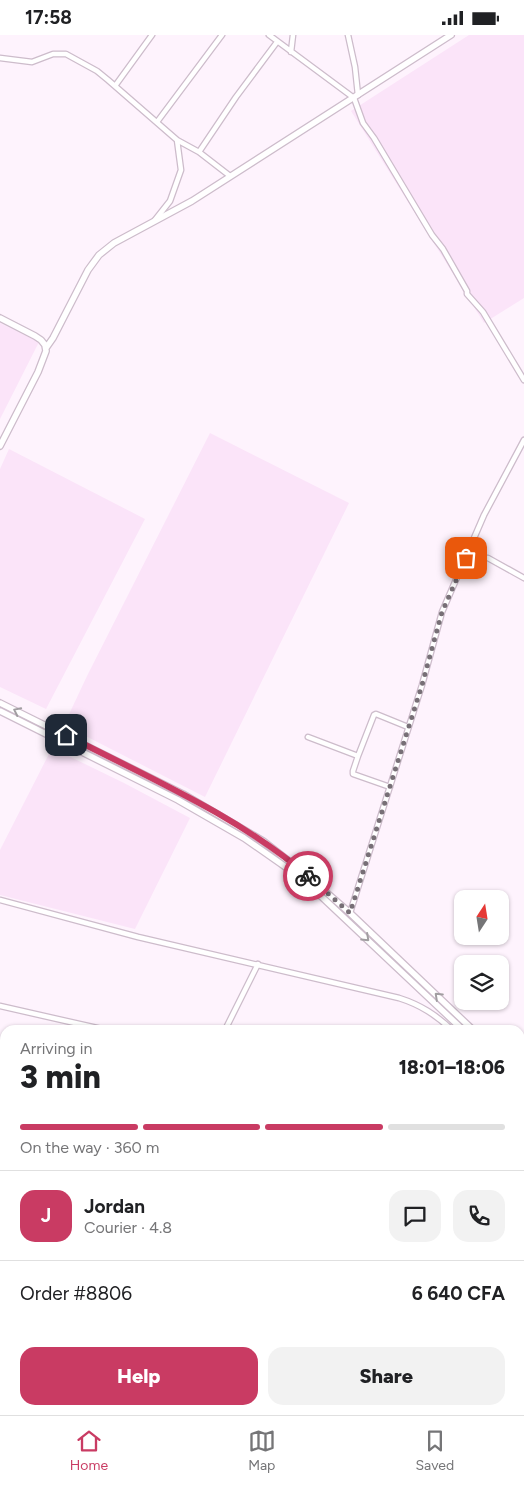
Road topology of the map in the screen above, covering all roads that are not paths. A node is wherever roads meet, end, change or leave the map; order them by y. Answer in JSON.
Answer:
{"nodes":[{"id":1,"x":152,"y":35,"type":"edge"},
{"id":2,"x":222,"y":35,"type":"edge"},
{"id":3,"x":269,"y":35,"type":"edge"},
{"id":4,"x":293,"y":35,"type":"edge"},
{"id":5,"x":348,"y":35,"type":"edge"},
{"id":6,"x":451,"y":35,"type":"edge"},
{"id":7,"x":277,"y":42,"type":"junction"},
{"id":8,"x":291,"y":52,"type":"junction"},
{"id":9,"x":0,"y":58,"type":"edge"},
{"id":10,"x":115,"y":86,"type":"junction"},
{"id":11,"x":356,"y":96,"type":"junction"},
{"id":12,"x":158,"y":122,"type":"junction"},
{"id":13,"x":177,"y":140,"type":"junction"},
{"id":14,"x":199,"y":151,"type":"junction"},
{"id":15,"x":230,"y":176,"type":"junction"},
{"id":16,"x":154,"y":221,"type":"junction"},
{"id":17,"x":0,"y":318,"type":"edge"},
{"id":18,"x":46,"y":348,"type":"junction"},
{"id":19,"x":524,"y":380,"type":"edge"},
{"id":20,"x":524,"y":440,"type":"edge"},
{"id":21,"x":0,"y":446,"type":"edge"},
{"id":22,"x":466,"y":558,"type":"junction"},
{"id":23,"x":524,"y":578,"type":"edge"},
{"id":24,"x":0,"y":703,"type":"edge"},
{"id":25,"x":0,"y":711,"type":"edge"},
{"id":26,"x":408,"y":727,"type":"junction"},
{"id":27,"x":308,"y":737,"type":"dead end"},
{"id":28,"x":358,"y":756,"type":"junction"},
{"id":29,"x":390,"y":787,"type":"junction"},
{"id":30,"x":0,"y":900,"type":"edge"},
{"id":31,"x":350,"y":913,"type":"junction"},
{"id":32,"x":258,"y":964,"type":"junction"},
{"id":33,"x":0,"y":1006,"type":"edge"},
{"id":34,"x":84,"y":1025,"type":"edge"},
{"id":35,"x":228,"y":1025,"type":"edge"},
{"id":36,"x":446,"y":1025,"type":"edge"},
{"id":37,"x":458,"y":1025,"type":"edge"},
{"id":38,"x":468,"y":1025,"type":"edge"}],
"edges":[{"from":1,"to":10,"type":"street"},
{"from":2,"to":12,"type":"street"},
{"from":3,"to":7,"type":"street"},
{"from":4,"to":8,"type":"street"},
{"from":5,"to":11,"type":"street"},
{"from":6,"to":11,"type":"street"},
{"from":7,"to":8,"type":"street"},
{"from":7,"to":14,"type":"street"},
{"from":8,"to":11,"type":"street"},
{"from":9,"to":10,"type":"street"},
{"from":10,"to":12,"type":"street"},
{"from":11,"to":15,"type":"street"},
{"from":11,"to":19,"type":"street"},
{"from":12,"to":13,"type":"street"},
{"from":13,"to":14,"type":"street"},
{"from":13,"to":16,"type":"street"},
{"from":14,"to":15,"type":"street"},
{"from":15,"to":16,"type":"street"},
{"from":16,"to":18,"type":"street"},
{"from":17,"to":18,"type":"street"},
{"from":18,"to":21,"type":"street"},
{"from":20,"to":22,"type":"street"},
{"from":22,"to":23,"type":"street"},
{"from":22,"to":26,"type":"street"},
{"from":31,"to":24,"type":"street","one_way":true},
{"from":25,"to":37,"type":"street","one_way":true},
{"from":26,"to":28,"type":"street"},
{"from":26,"to":29,"type":"street"},
{"from":27,"to":28,"type":"street"},
{"from":28,"to":29,"type":"street"},
{"from":29,"to":31,"type":"street"},
{"from":30,"to":32,"type":"street"},
{"from":38,"to":31,"type":"street","one_way":true},
{"from":32,"to":35,"type":"street"},
{"from":32,"to":36,"type":"street"},
{"from":33,"to":34,"type":"street"}]}
